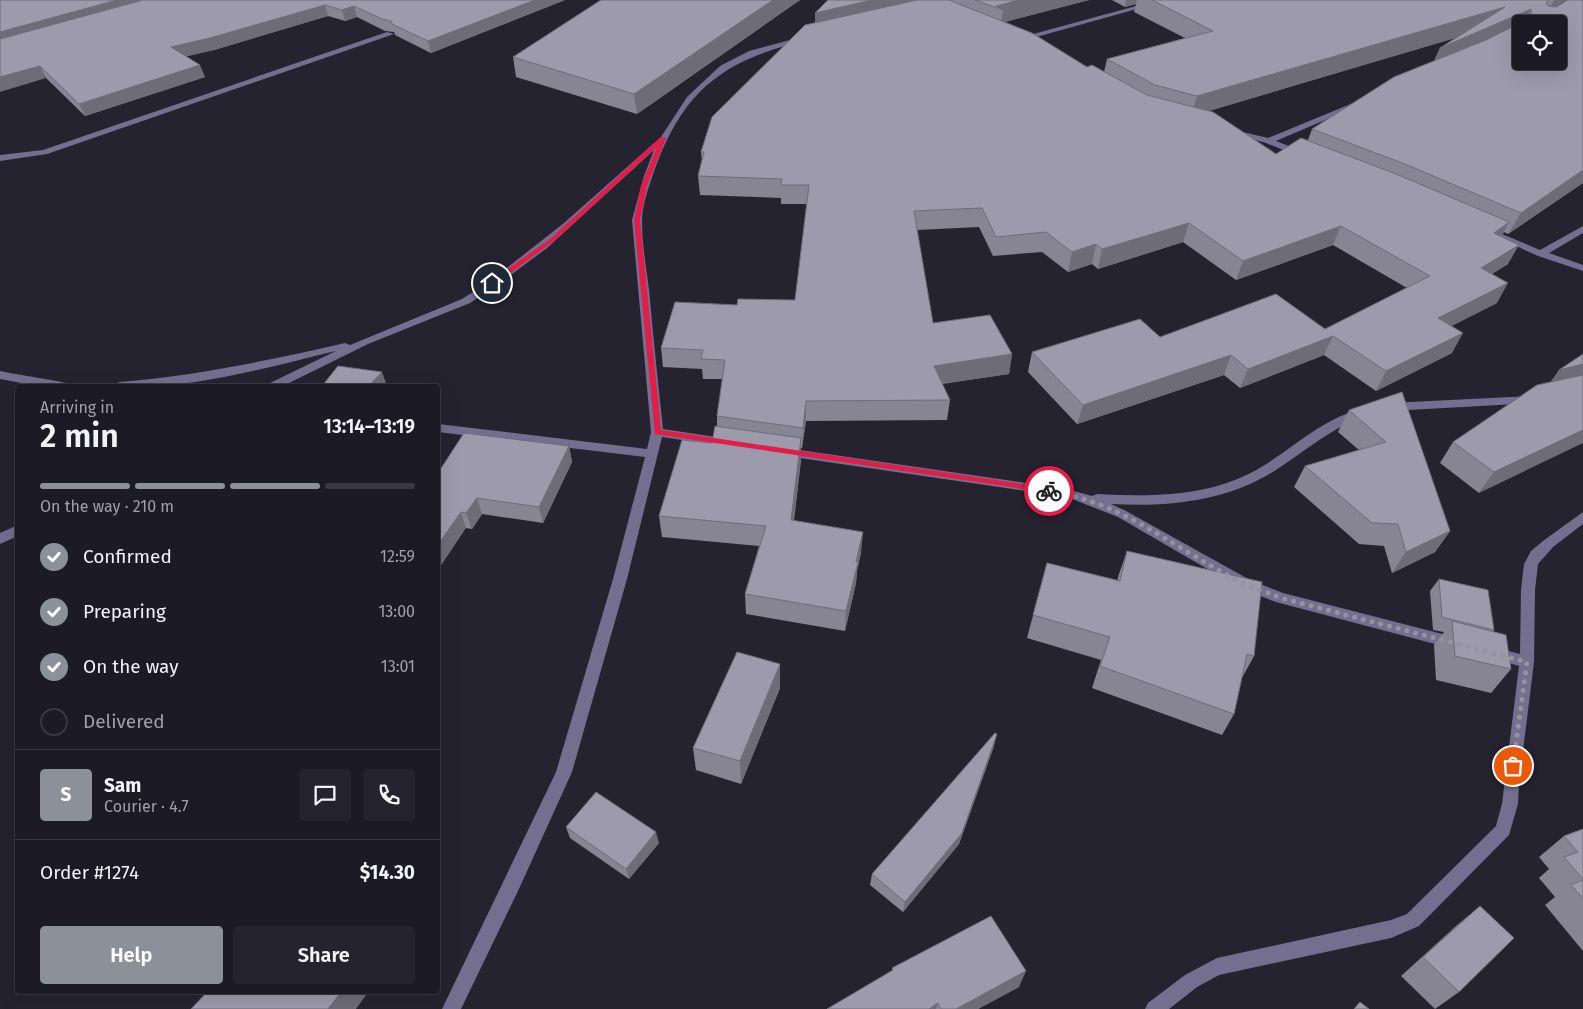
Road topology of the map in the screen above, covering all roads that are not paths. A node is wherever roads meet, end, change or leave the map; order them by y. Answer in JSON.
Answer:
{"nodes":[{"id":1,"x":1166,"y":0,"type":"edge"},
{"id":2,"x":390,"y":34,"type":"edge"},
{"id":3,"x":815,"y":36,"type":"edge"},
{"id":4,"x":1008,"y":36,"type":"edge"},
{"id":5,"x":1016,"y":39,"type":"junction"},
{"id":6,"x":1034,"y":46,"type":"edge"},
{"id":7,"x":1366,"y":100,"type":"edge"},
{"id":8,"x":1222,"y":130,"type":"edge"},
{"id":9,"x":663,"y":138,"type":"junction"},
{"id":10,"x":1269,"y":141,"type":"junction"},
{"id":11,"x":1306,"y":156,"type":"edge"},
{"id":12,"x":0,"y":158,"type":"edge"},
{"id":13,"x":1583,"y":229,"type":"edge"},
{"id":14,"x":1491,"y":232,"type":"edge"},
{"id":15,"x":1541,"y":254,"type":"junction"},
{"id":16,"x":1583,"y":268,"type":"edge"},
{"id":17,"x":364,"y":342,"type":"junction"},
{"id":18,"x":0,"y":375,"type":"edge"},
{"id":19,"x":50,"y":384,"type":"edge"},
{"id":20,"x":152,"y":384,"type":"edge"},
{"id":21,"x":278,"y":384,"type":"edge"},
{"id":22,"x":1539,"y":399,"type":"edge"},
{"id":23,"x":440,"y":428,"type":"edge"},
{"id":24,"x":657,"y":432,"type":"junction"},
{"id":25,"x":744,"y":445,"type":"edge"},
{"id":26,"x":773,"y":450,"type":"edge"},
{"id":27,"x":652,"y":454,"type":"junction"},
{"id":28,"x":1087,"y":499,"type":"junction"},
{"id":29,"x":1583,"y":517,"type":"edge"},
{"id":30,"x":15,"y":532,"type":"edge"},
{"id":31,"x":0,"y":539,"type":"edge"},
{"id":32,"x":1527,"y":662,"type":"junction"},
{"id":33,"x":451,"y":1009,"type":"edge"},
{"id":34,"x":1154,"y":1009,"type":"edge"}],
"edges":[{"from":1,"to":5,"type":"street"},
{"from":2,"to":12,"type":"street"},
{"from":3,"to":9,"type":"street"},
{"from":4,"to":5,"type":"street"},
{"from":5,"to":6,"type":"street"},
{"from":7,"to":10,"type":"street"},
{"from":8,"to":10,"type":"street"},
{"from":9,"to":17,"type":"street"},
{"from":9,"to":24,"type":"street"},
{"from":10,"to":11,"type":"street"},
{"from":13,"to":15,"type":"street"},
{"from":14,"to":15,"type":"street"},
{"from":15,"to":16,"type":"street"},
{"from":17,"to":20,"type":"street"},
{"from":17,"to":21,"type":"street"},
{"from":18,"to":19,"type":"street"},
{"from":22,"to":28,"type":"street"},
{"from":23,"to":27,"type":"street"},
{"from":24,"to":25,"type":"street"},
{"from":24,"to":27,"type":"street"},
{"from":26,"to":28,"type":"street"},
{"from":27,"to":33,"type":"street"},
{"from":28,"to":32,"type":"street"},
{"from":29,"to":32,"type":"street"},
{"from":30,"to":31,"type":"street"},
{"from":32,"to":34,"type":"street"}]}
